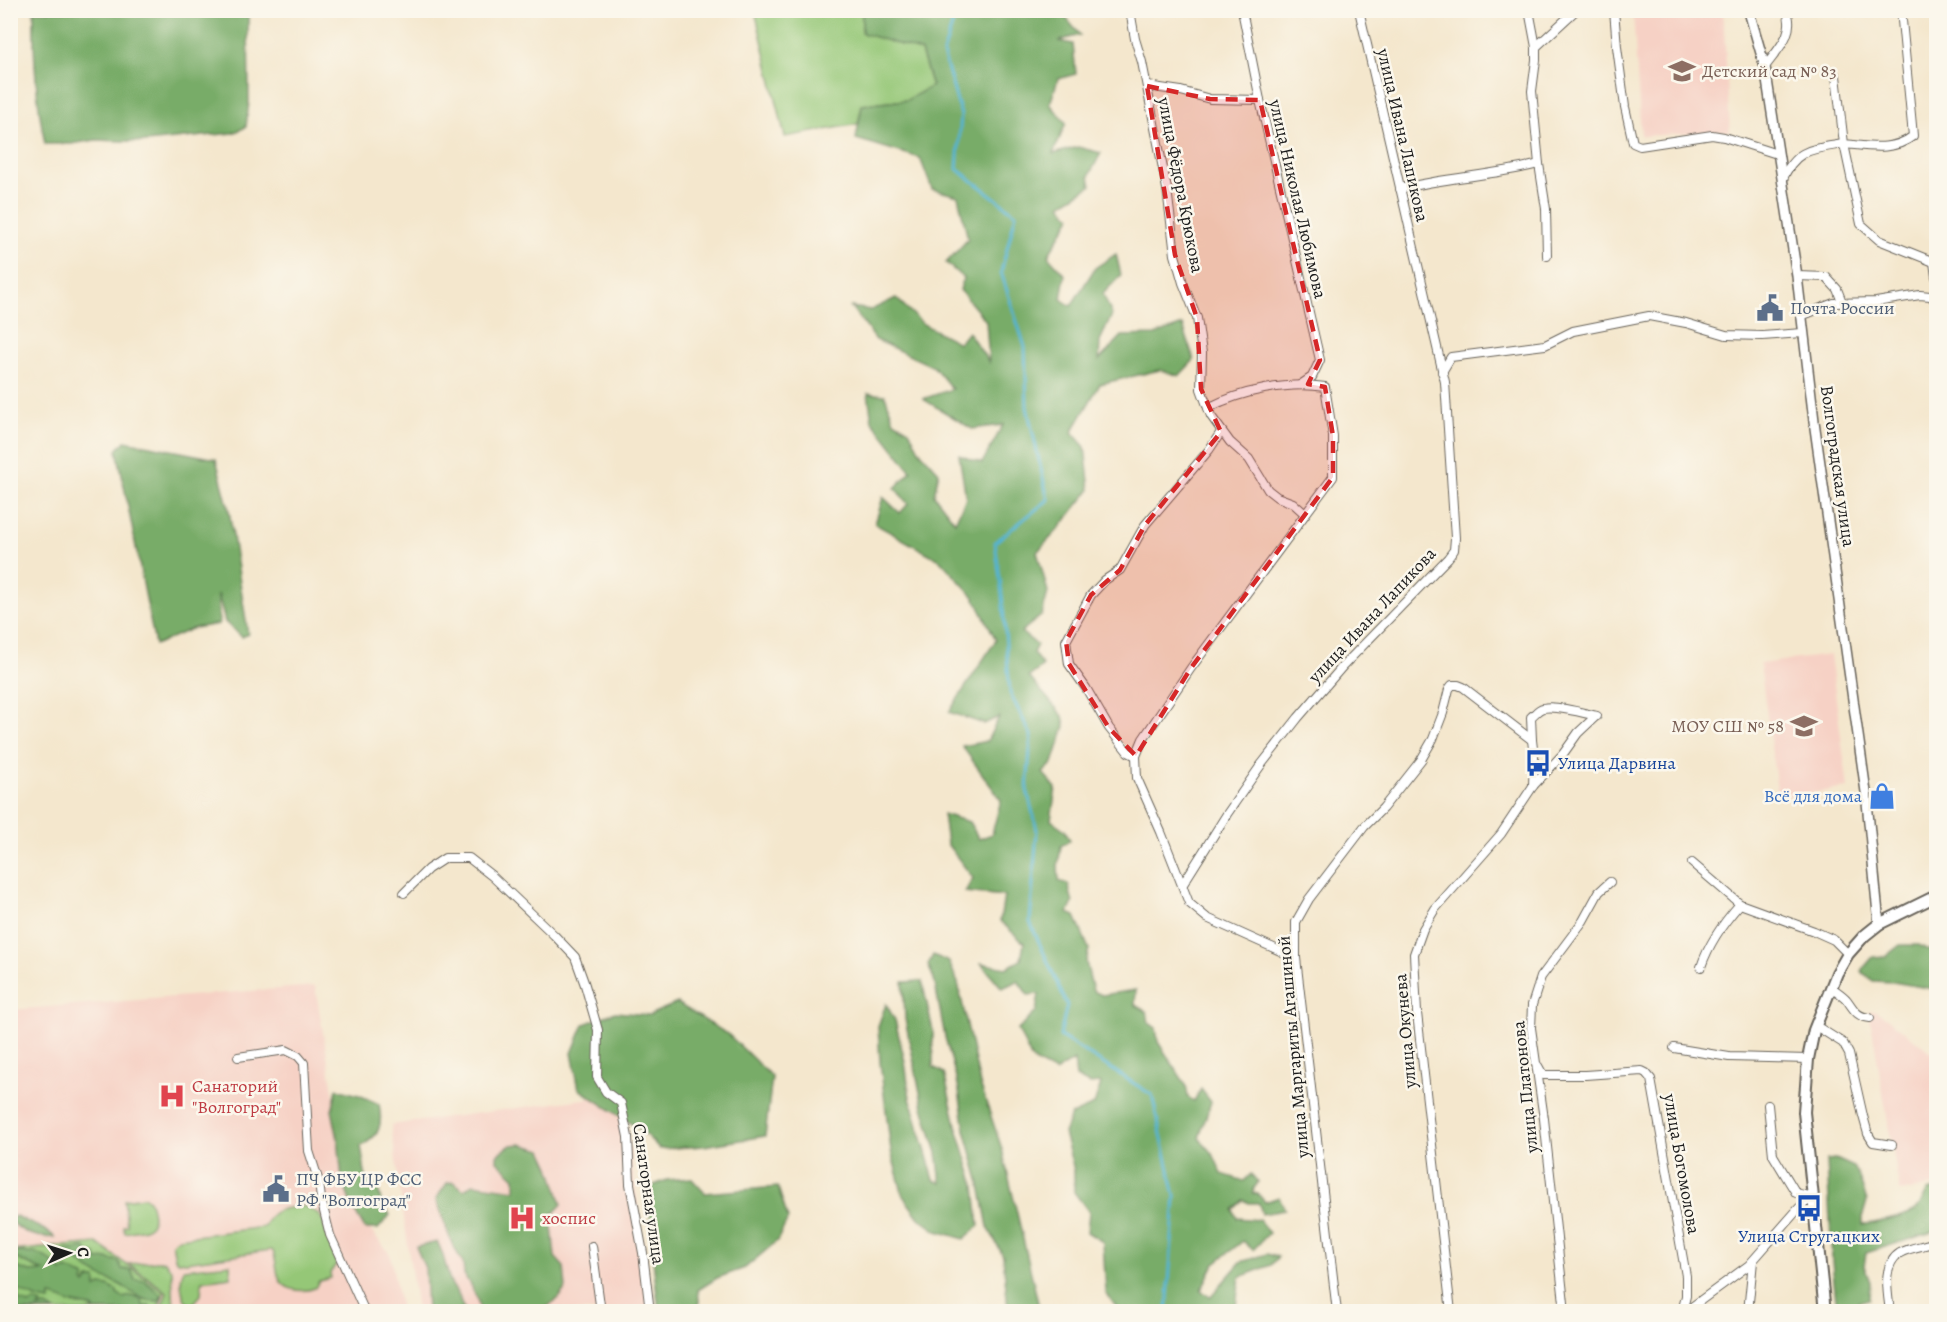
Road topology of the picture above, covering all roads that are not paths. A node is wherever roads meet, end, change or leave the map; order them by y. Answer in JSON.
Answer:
{"nodes":[{"id":1,"x":1130,"y":10,"type":"edge"},
{"id":2,"x":1242,"y":10,"type":"edge"},
{"id":3,"x":1359,"y":10,"type":"edge"},
{"id":4,"x":1529,"y":10,"type":"edge"},
{"id":5,"x":1576,"y":10,"type":"edge"},
{"id":6,"x":1614,"y":10,"type":"edge"},
{"id":7,"x":1785,"y":10,"type":"edge"},
{"id":8,"x":1901,"y":10,"type":"edge"},
{"id":9,"x":1751,"y":12,"type":"edge"},
{"id":10,"x":1536,"y":47,"type":"junction"},
{"id":11,"x":1765,"y":67,"type":"junction"},
{"id":12,"x":1836,"y":76,"type":"dead end"},
{"id":13,"x":1147,"y":86,"type":"junction"},
{"id":14,"x":1260,"y":100,"type":"junction"},
{"id":15,"x":1844,"y":144,"type":"junction"},
{"id":16,"x":1777,"y":154,"type":"junction"},
{"id":17,"x":1539,"y":164,"type":"junction"},
{"id":18,"x":1782,"y":183,"type":"junction"},
{"id":19,"x":1400,"y":189,"type":"junction"},
{"id":20,"x":1547,"y":256,"type":"dead end"},
{"id":21,"x":1935,"y":260,"type":"edge"},
{"id":22,"x":1797,"y":276,"type":"junction"},
{"id":23,"x":1936,"y":277,"type":"edge"},
{"id":24,"x":1936,"y":300,"type":"edge"},
{"id":25,"x":1842,"y":302,"type":"junction"},
{"id":26,"x":1801,"y":316,"type":"junction"},
{"id":27,"x":1803,"y":333,"type":"junction"},
{"id":28,"x":1435,"y":343,"type":"junction"},
{"id":29,"x":1458,"y":355,"type":"junction"},
{"id":30,"x":1442,"y":372,"type":"junction"},
{"id":31,"x":1300,"y":386,"type":"junction"},
{"id":32,"x":1208,"y":408,"type":"junction"},
{"id":33,"x":1221,"y":432,"type":"junction"},
{"id":34,"x":1304,"y":513,"type":"junction"},
{"id":35,"x":1532,"y":740,"type":"junction"},
{"id":36,"x":1136,"y":756,"type":"junction"},
{"id":37,"x":1533,"y":786,"type":"junction"},
{"id":38,"x":1692,"y":863,"type":"dead end"},
{"id":39,"x":1610,"y":882,"type":"dead end"},
{"id":40,"x":1183,"y":884,"type":"junction"},
{"id":41,"x":404,"y":893,"type":"dead end"},
{"id":42,"x":1936,"y":896,"type":"edge"},
{"id":43,"x":1740,"y":904,"type":"junction"},
{"id":44,"x":1879,"y":924,"type":"junction"},
{"id":45,"x":1848,"y":954,"type":"junction"},
{"id":46,"x":1296,"y":958,"type":"junction"},
{"id":47,"x":1701,"y":967,"type":"dead end"},
{"id":48,"x":1831,"y":987,"type":"junction"},
{"id":49,"x":1870,"y":1018,"type":"dead end"},
{"id":50,"x":1816,"y":1026,"type":"junction"},
{"id":51,"x":1674,"y":1048,"type":"dead end"},
{"id":52,"x":238,"y":1057,"type":"dead end"},
{"id":53,"x":1535,"y":1059,"type":"junction"},
{"id":54,"x":1808,"y":1059,"type":"junction"},
{"id":55,"x":1548,"y":1075,"type":"junction"},
{"id":56,"x":1542,"y":1105,"type":"junction"},
{"id":57,"x":1768,"y":1105,"type":"dead end"},
{"id":58,"x":1892,"y":1145,"type":"dead end"},
{"id":59,"x":1812,"y":1197,"type":"junction"},
{"id":60,"x":1936,"y":1242,"type":"edge"},
{"id":61,"x":592,"y":1246,"type":"dead end"},
{"id":62,"x":1753,"y":1261,"type":"junction"},
{"id":63,"x":365,"y":1311,"type":"edge"},
{"id":64,"x":601,"y":1311,"type":"edge"},
{"id":65,"x":650,"y":1311,"type":"edge"},
{"id":66,"x":1337,"y":1311,"type":"edge"},
{"id":67,"x":1451,"y":1311,"type":"edge"},
{"id":68,"x":1565,"y":1311,"type":"edge"},
{"id":69,"x":1685,"y":1311,"type":"edge"},
{"id":70,"x":1748,"y":1311,"type":"edge"},
{"id":71,"x":1825,"y":1311,"type":"edge"},
{"id":72,"x":1890,"y":1311,"type":"edge"}],
"edges":[{"from":1,"to":13,"type":"street","name":"улица Фёдора Крюкова"},
{"from":2,"to":14,"type":"street","name":"улица Николая Любимова"},
{"from":3,"to":19,"type":"street","name":"улица Ивана Лапикова"},
{"from":4,"to":10,"type":"street"},
{"from":5,"to":10,"type":"street"},
{"from":6,"to":16,"type":"street"},
{"from":7,"to":11,"type":"street"},
{"from":8,"to":15,"type":"street"},
{"from":9,"to":11,"type":"street","name":"Волгоградская улица"},
{"from":10,"to":17,"type":"street"},
{"from":11,"to":16,"type":"street","name":"Волгоградская улица"},
{"from":12,"to":15,"type":"street"},
{"from":13,"to":14,"type":"street"},
{"from":13,"to":32,"type":"street","name":"улица Фёдора Крюкова"},
{"from":14,"to":31,"type":"street","name":"улица Николая Любимова"},
{"from":15,"to":18,"type":"street"},
{"from":15,"to":21,"type":"street"},
{"from":16,"to":18,"type":"street","name":"Волгоградская улица"},
{"from":17,"to":19,"type":"street"},
{"from":17,"to":20,"type":"street"},
{"from":18,"to":22,"type":"street","name":"Волгоградская улица"},
{"from":19,"to":28,"type":"street","name":"улица Ивана Лапикова"},
{"from":21,"to":23,"type":"street"},
{"from":22,"to":25,"type":"street"},
{"from":22,"to":26,"type":"street","name":"Волгоградская улица"},
{"from":24,"to":25,"type":"street"},
{"from":25,"to":26,"type":"street"},
{"from":26,"to":27,"type":"street","name":"Волгоградская улица"},
{"from":27,"to":29,"type":"street"},
{"from":27,"to":44,"type":"street","name":"Волгоградская улица"},
{"from":28,"to":29,"type":"street"},
{"from":28,"to":30,"type":"street","name":"улица Ивана Лапикова"},
{"from":29,"to":30,"type":"street"},
{"from":30,"to":40,"type":"street","name":"улица Ивана Лапикова"},
{"from":31,"to":32,"type":"street"},
{"from":31,"to":34,"type":"street"},
{"from":32,"to":33,"type":"street","name":"улица Фёдора Крюкова"},
{"from":33,"to":34,"type":"street","name":"улица Фёдора Крюкова"},
{"from":33,"to":36,"type":"street"},
{"from":34,"to":36,"type":"street"},
{"from":35,"to":37,"type":"street"},
{"from":35,"to":37,"type":"street","name":"улица Окунева"},
{"from":35,"to":46,"type":"street","name":"улица Маргариты Агашиной"},
{"from":36,"to":40,"type":"street"},
{"from":37,"to":67,"type":"street","name":"улица Окунева"},
{"from":38,"to":43,"type":"street"},
{"from":39,"to":53,"type":"street","name":"улица Платонова"},
{"from":40,"to":46,"type":"street"},
{"from":41,"to":65,"type":"street","name":"Санаторная улица"},
{"from":42,"to":44,"type":"main road"},
{"from":43,"to":45,"type":"street"},
{"from":43,"to":47,"type":"street"},
{"from":44,"to":45,"type":"main road"},
{"from":45,"to":48,"type":"main road"},
{"from":46,"to":66,"type":"street","name":"улица Маргариты Агашиной"},
{"from":48,"to":49,"type":"street"},
{"from":48,"to":50,"type":"main road"},
{"from":50,"to":54,"type":"main road"},
{"from":50,"to":58,"type":"street"},
{"from":51,"to":54,"type":"street"},
{"from":52,"to":63,"type":"street"},
{"from":53,"to":55,"type":"street"},
{"from":53,"to":56,"type":"street","name":"улица Платонова"},
{"from":54,"to":59,"type":"main road"},
{"from":55,"to":56,"type":"street"},
{"from":55,"to":69,"type":"street","name":"улица Богомолова"},
{"from":56,"to":68,"type":"street","name":"улица Платонова"},
{"from":57,"to":59,"type":"street"},
{"from":59,"to":62,"type":"street"},
{"from":59,"to":71,"type":"main road"},
{"from":60,"to":72,"type":"street"},
{"from":61,"to":64,"type":"street"},
{"from":62,"to":69,"type":"street"},
{"from":62,"to":70,"type":"street"}]}
